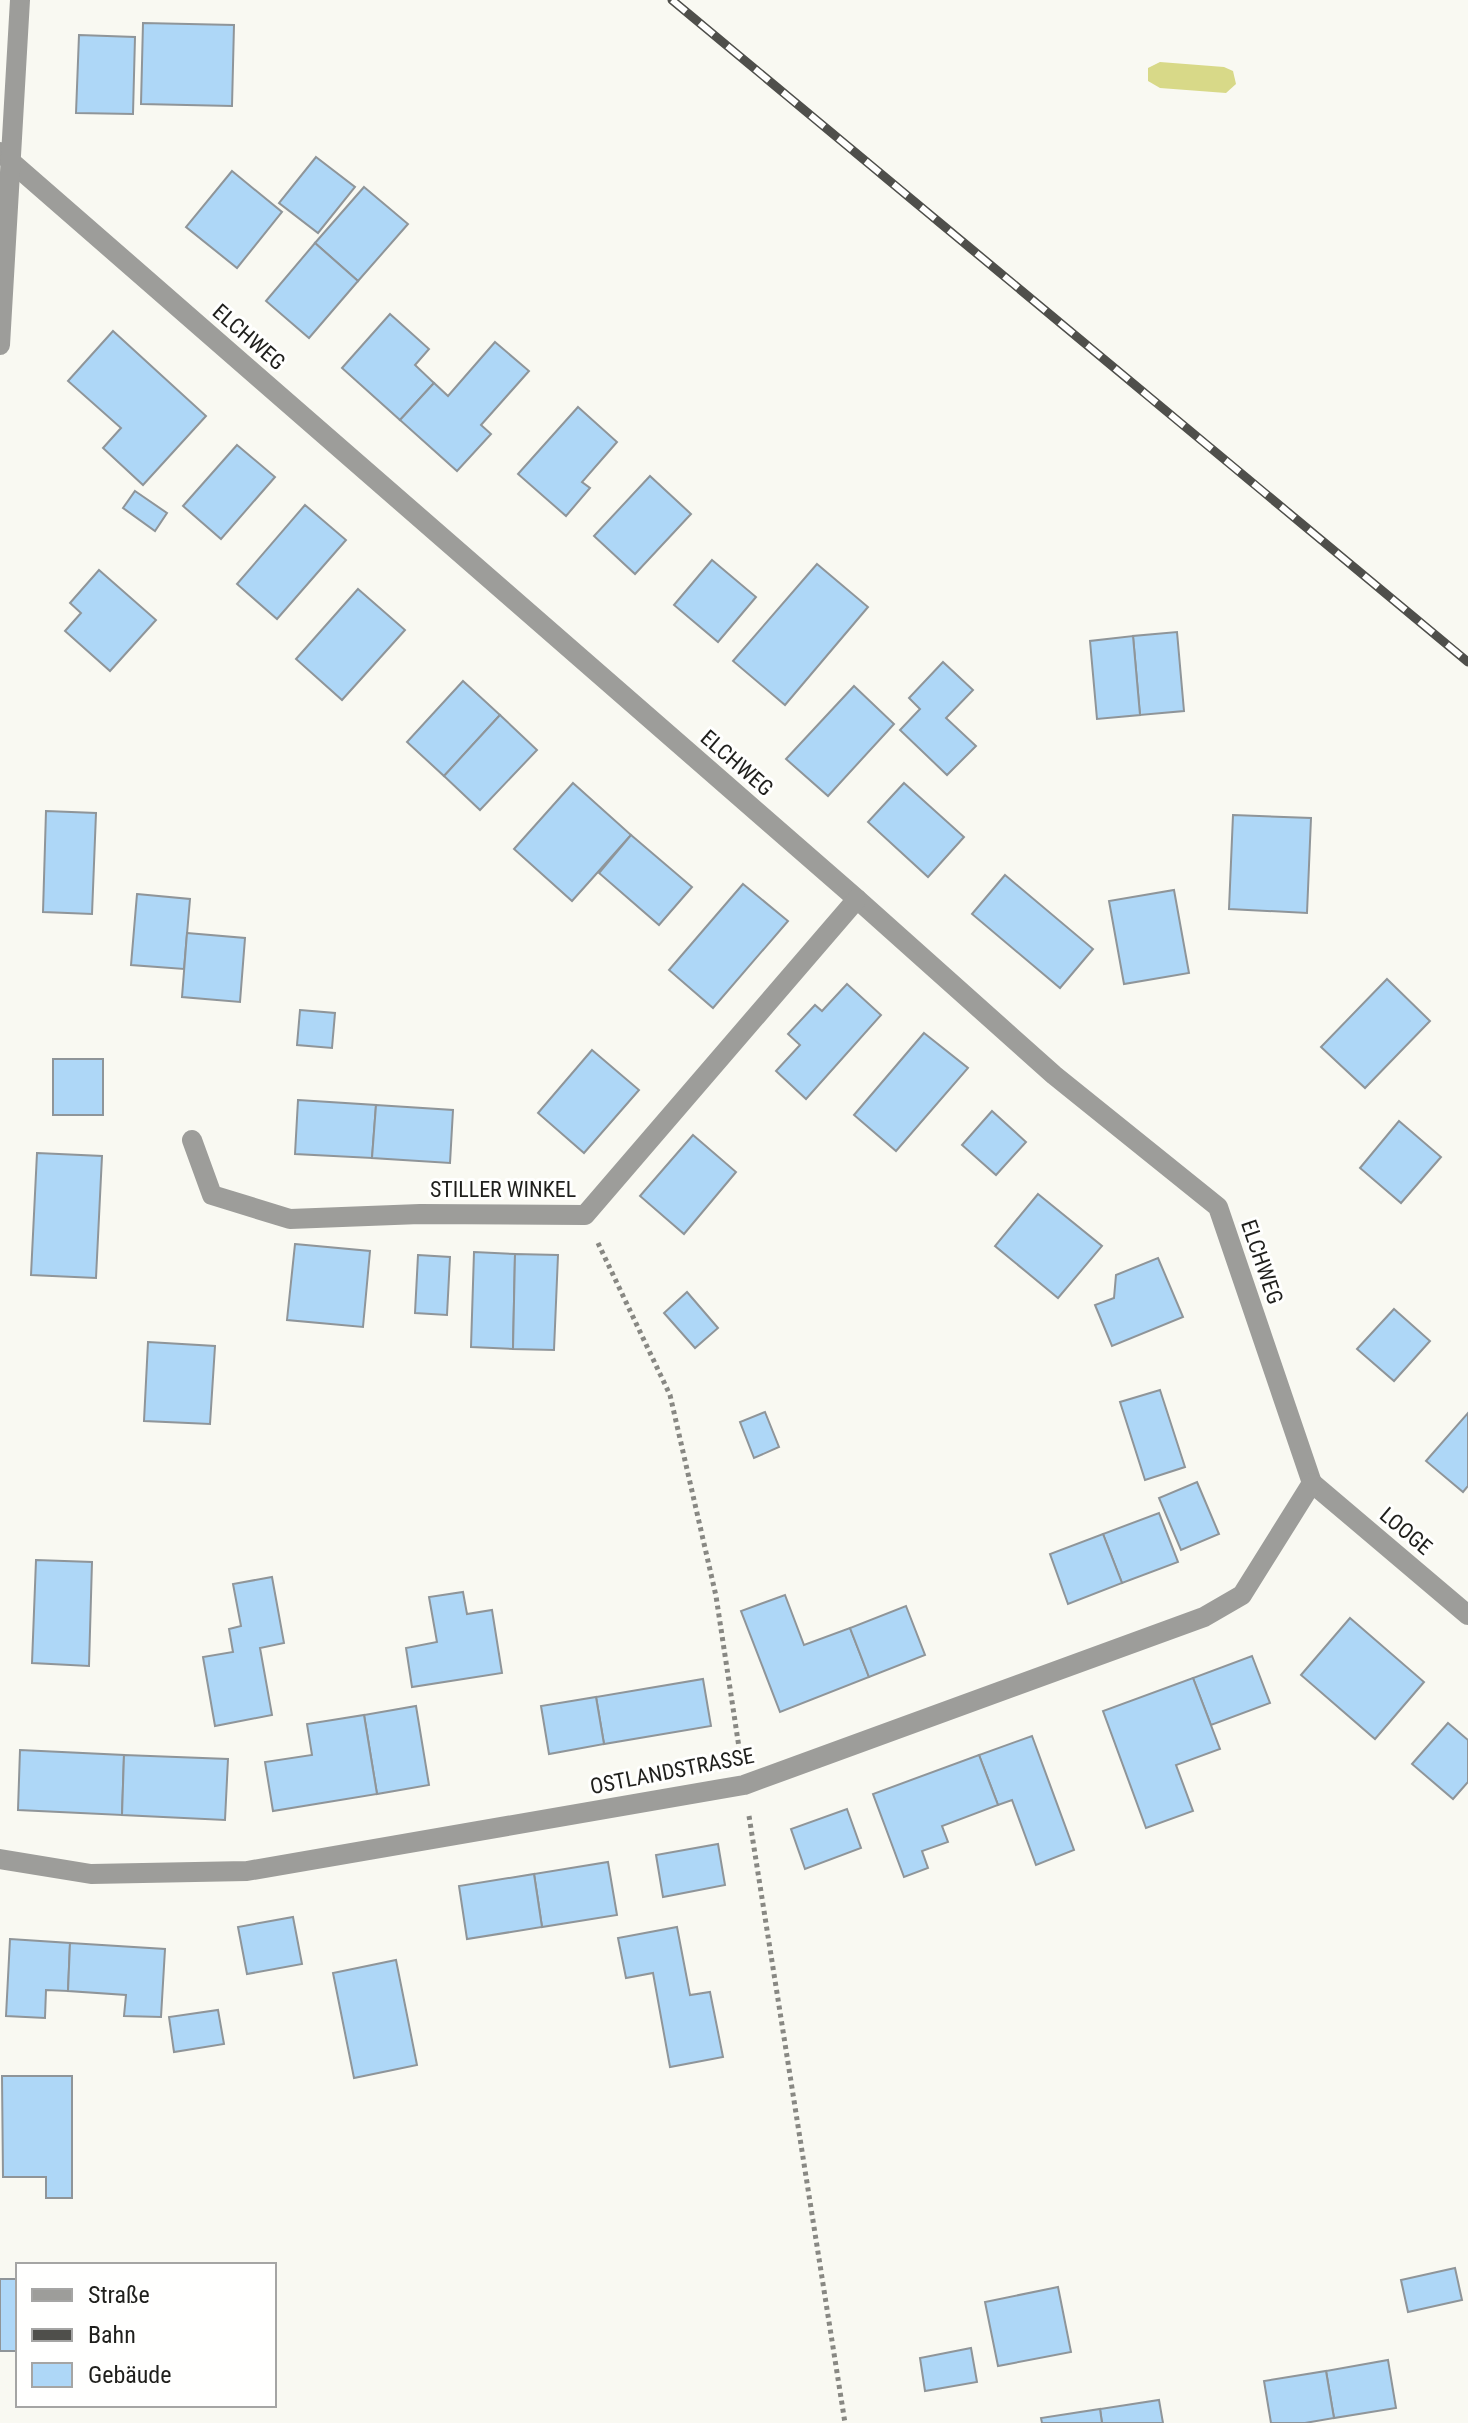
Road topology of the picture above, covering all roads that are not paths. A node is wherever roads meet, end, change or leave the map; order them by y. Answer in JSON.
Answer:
{"nodes":[{"id":1,"x":20,"y":0,"type":"edge"},
{"id":2,"x":5,"y":156,"type":"edge"},
{"id":3,"x":0,"y":345,"type":"edge"},
{"id":4,"x":857,"y":899,"type":"junction"},
{"id":5,"x":192,"y":1140,"type":"dead end"},
{"id":6,"x":1312,"y":1483,"type":"junction"},
{"id":7,"x":1468,"y":1615,"type":"edge"},
{"id":8,"x":0,"y":1859,"type":"edge"}],
"edges":[{"from":1,"to":2,"type":"street"},
{"from":2,"to":3,"type":"street"},
{"from":2,"to":4,"type":"street","name":"ELCHWEG"},
{"from":4,"to":5,"type":"street","name":"STILLER WINKEL"},
{"from":4,"to":6,"type":"street","name":"ELCHWEG"},
{"from":6,"to":7,"type":"street","name":"LOOGE"},
{"from":6,"to":8,"type":"street","name":"OSTLANDSTRASSE"}]}
